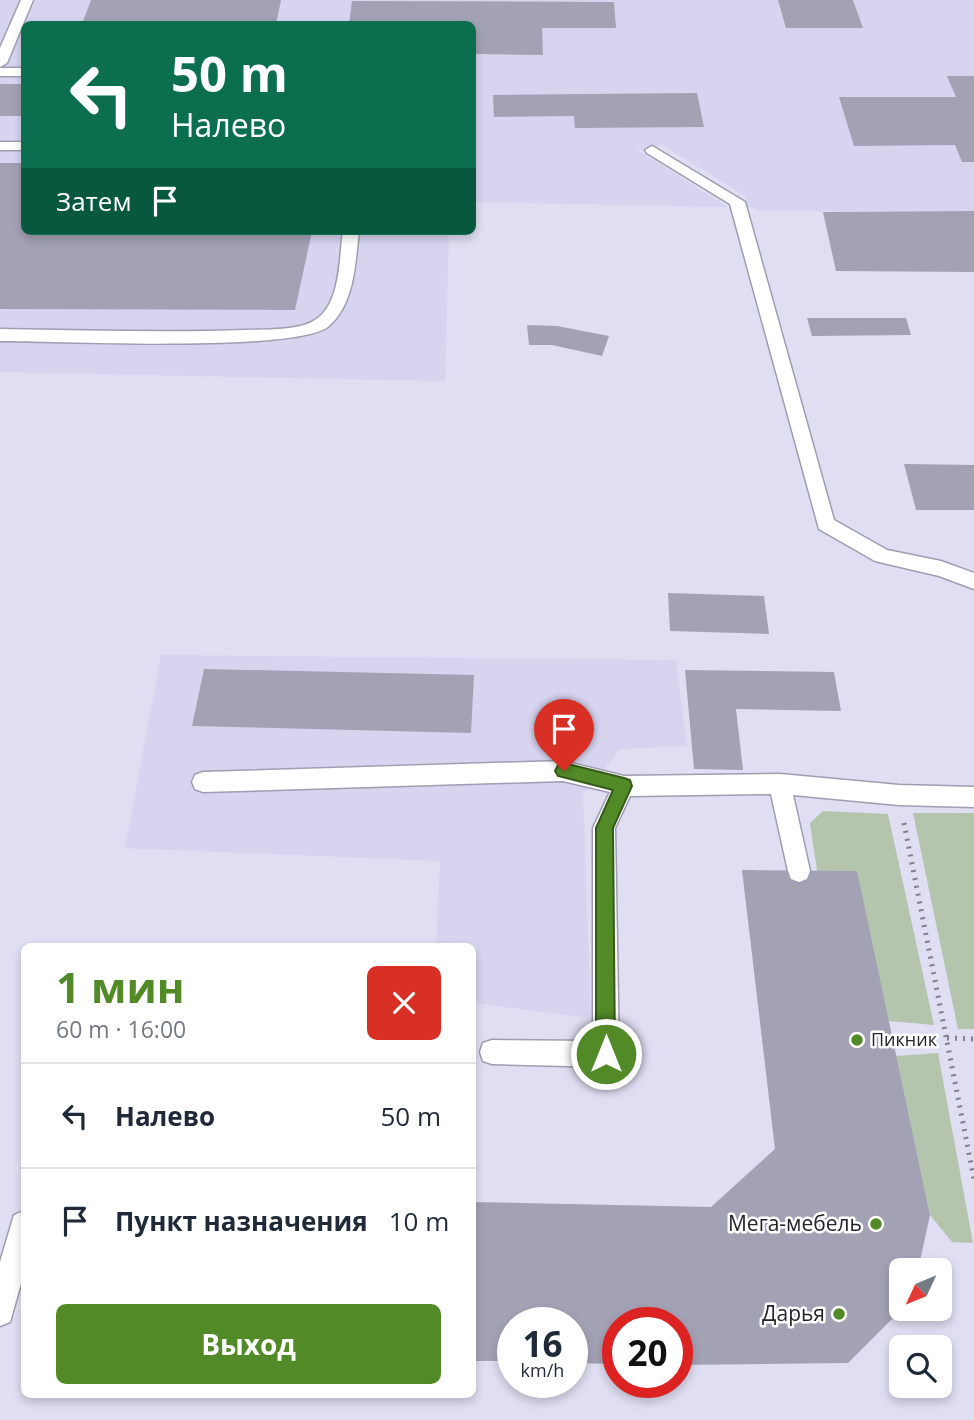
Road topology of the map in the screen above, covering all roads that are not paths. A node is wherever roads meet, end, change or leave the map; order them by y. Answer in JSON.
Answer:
{"nodes":[{"id":1,"x":27,"y":0,"type":"edge"},
{"id":2,"x":0,"y":63,"type":"edge"},
{"id":3,"x":0,"y":72,"type":"edge"},
{"id":4,"x":21,"y":72,"type":"edge"},
{"id":5,"x":0,"y":146,"type":"edge"},
{"id":6,"x":21,"y":146,"type":"edge"},
{"id":7,"x":652,"y":150,"type":"dead end"},
{"id":8,"x":350,"y":235,"type":"edge"},
{"id":9,"x":0,"y":335,"type":"edge"},
{"id":10,"x":974,"y":581,"type":"edge"},
{"id":11,"x":203,"y":782,"type":"dead end"},
{"id":12,"x":780,"y":784,"type":"junction"},
{"id":13,"x":624,"y":786,"type":"junction"},
{"id":14,"x":974,"y":797,"type":"edge"},
{"id":15,"x":799,"y":871,"type":"dead end"},
{"id":16,"x":492,"y":1052,"type":"dead end"},
{"id":17,"x":21,"y":1237,"type":"edge"},
{"id":18,"x":0,"y":1312,"type":"edge"}],
"edges":[{"from":1,"to":2,"type":"lane"},
{"from":3,"to":4,"type":"lane"},
{"from":5,"to":6,"type":"lane"},
{"from":7,"to":10,"type":"lane"},
{"from":8,"to":9,"type":"lane"},
{"from":11,"to":13,"type":"lane"},
{"from":12,"to":13,"type":"lane"},
{"from":12,"to":14,"type":"lane"},
{"from":12,"to":15,"type":"lane"},
{"from":13,"to":16,"type":"lane"},
{"from":17,"to":18,"type":"lane"}]}
